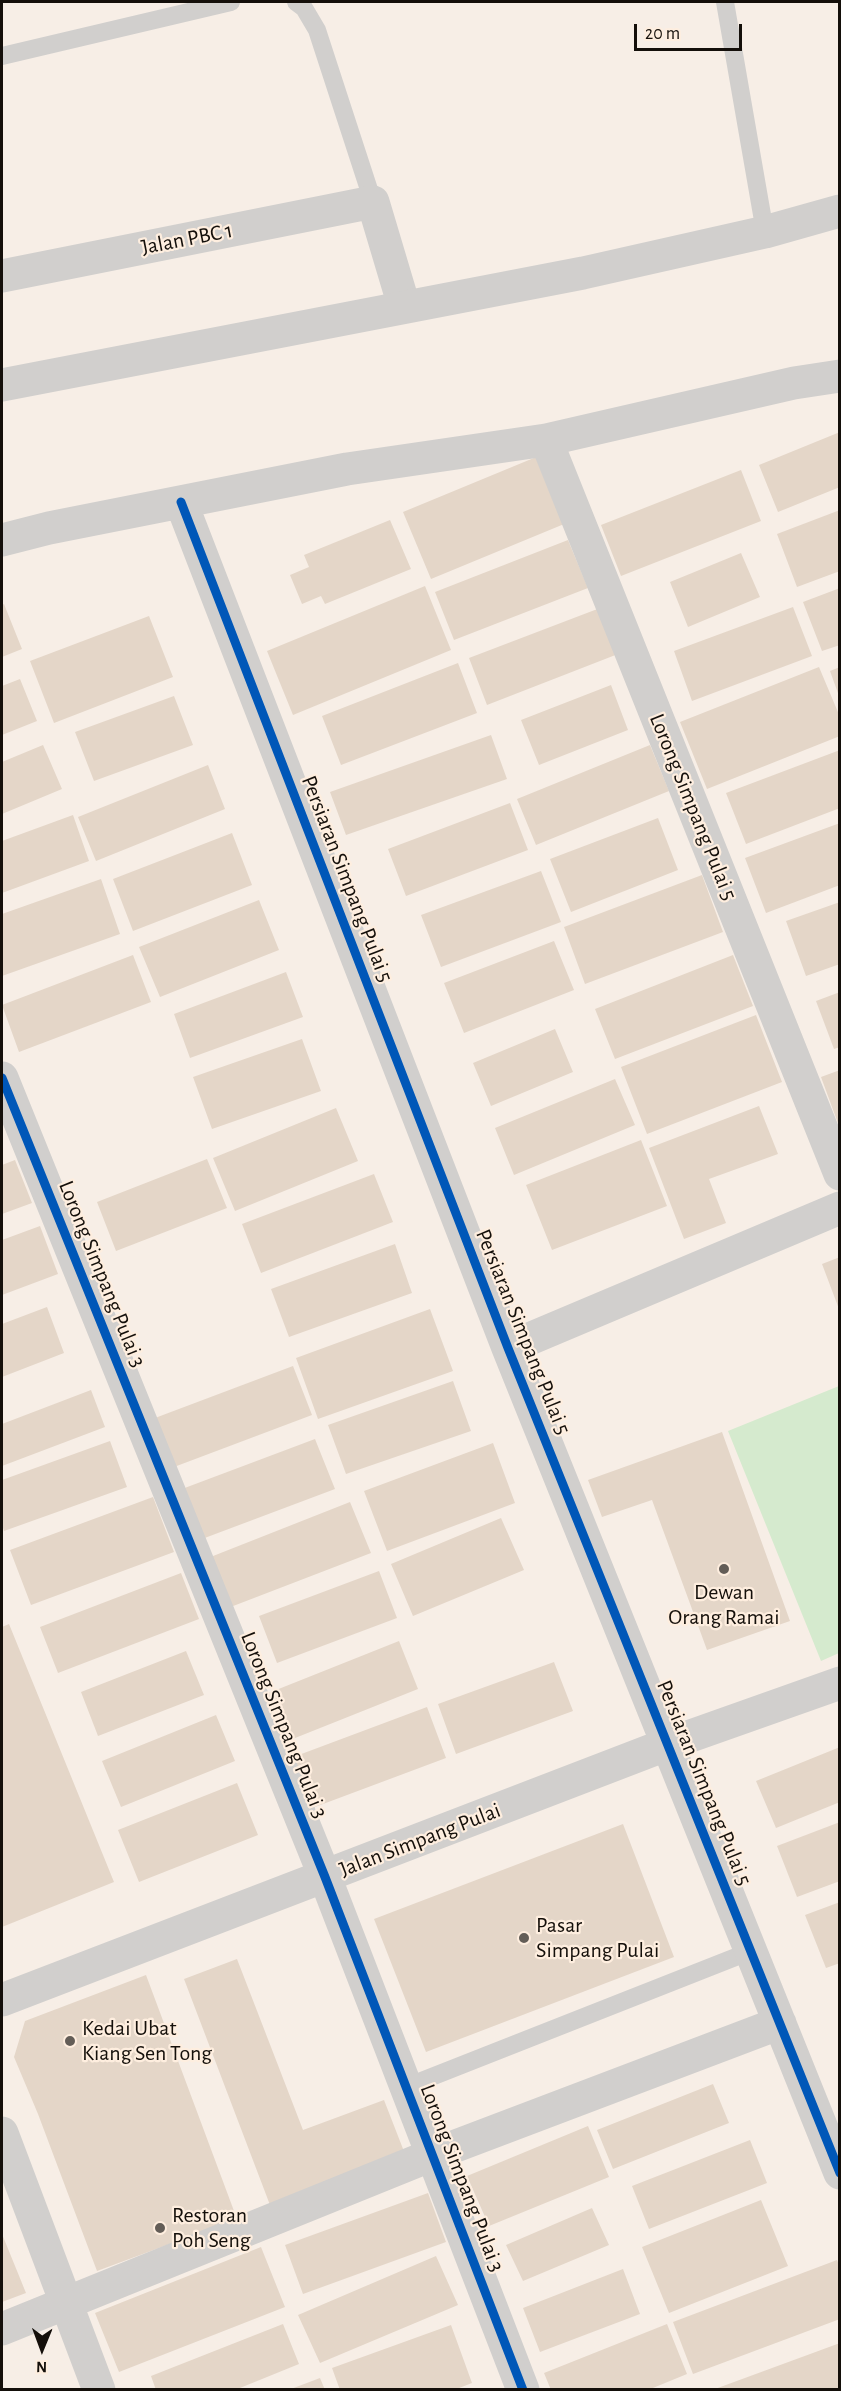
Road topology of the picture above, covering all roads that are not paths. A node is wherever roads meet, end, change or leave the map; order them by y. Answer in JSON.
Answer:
{"nodes":[{"id":1,"x":231,"y":2,"type":"edge"},
{"id":2,"x":296,"y":2,"type":"edge"},
{"id":3,"x":725,"y":2,"type":"edge"},
{"id":4,"x":2,"y":56,"type":"edge"},
{"id":5,"x":373,"y":202,"type":"junction"},
{"id":6,"x":840,"y":211,"type":"edge"},
{"id":7,"x":765,"y":232,"type":"junction"},
{"id":8,"x":2,"y":276,"type":"edge"},
{"id":9,"x":404,"y":306,"type":"junction"},
{"id":10,"x":840,"y":376,"type":"edge"},
{"id":11,"x":2,"y":385,"type":"edge"},
{"id":12,"x":546,"y":440,"type":"junction"},
{"id":13,"x":181,"y":502,"type":"junction"},
{"id":14,"x":2,"y":540,"type":"edge"},
{"id":15,"x":2,"y":1078,"type":"edge"},
{"id":16,"x":840,"y":1174,"type":"edge"},
{"id":17,"x":840,"y":1208,"type":"edge"},
{"id":18,"x":508,"y":1348,"type":"junction"},
{"id":19,"x":840,"y":1683,"type":"edge"},
{"id":20,"x":668,"y":1744,"type":"junction"},
{"id":21,"x":325,"y":1877,"type":"junction"},
{"id":22,"x":751,"y":1951,"type":"junction"},
{"id":23,"x":2,"y":2000,"type":"edge"},
{"id":24,"x":780,"y":2023,"type":"junction"},
{"id":25,"x":406,"y":2086,"type":"junction"},
{"id":26,"x":2,"y":2133,"type":"edge"},
{"id":27,"x":432,"y":2155,"type":"junction"},
{"id":28,"x":840,"y":2173,"type":"edge"},
{"id":29,"x":65,"y":2302,"type":"junction"},
{"id":30,"x":2,"y":2329,"type":"edge"},
{"id":31,"x":99,"y":2390,"type":"edge"},
{"id":32,"x":523,"y":2390,"type":"edge"}],
"edges":[{"from":1,"to":4,"type":"lane"},
{"from":2,"to":5,"type":"lane"},
{"from":3,"to":7,"type":"lane"},
{"from":5,"to":8,"type":"street","name":"Jalan PBC 1"},
{"from":5,"to":9,"type":"street"},
{"from":6,"to":7,"type":"street"},
{"from":7,"to":9,"type":"street"},
{"from":9,"to":11,"type":"street"},
{"from":10,"to":12,"type":"street"},
{"from":12,"to":13,"type":"street"},
{"from":12,"to":16,"type":"street","name":"Lorong Simpang Pulai 5"},
{"from":13,"to":14,"type":"street"},
{"from":13,"to":18,"type":"street","name":"Persiaran Simpang Pulai 5"},
{"from":15,"to":21,"type":"street","name":"Lorong Simpang Pulai 3"},
{"from":17,"to":18,"type":"street"},
{"from":18,"to":20,"type":"street","name":"Persiaran Simpang Pulai 5"},
{"from":19,"to":20,"type":"street","name":"Jalan Simpang Pulai"},
{"from":20,"to":21,"type":"street","name":"Jalan Simpang Pulai"},
{"from":20,"to":22,"type":"street","name":"Persiaran Simpang Pulai 5"},
{"from":21,"to":23,"type":"street","name":"Jalan Simpang Pulai"},
{"from":21,"to":25,"type":"street","name":"Lorong Simpang Pulai 3"},
{"from":22,"to":24,"type":"street","name":"Persiaran Simpang Pulai 5"},
{"from":22,"to":25,"type":"lane"},
{"from":24,"to":27,"type":"street"},
{"from":24,"to":28,"type":"street","name":"Persiaran Simpang Pulai 5"},
{"from":25,"to":27,"type":"street","name":"Lorong Simpang Pulai 3"},
{"from":26,"to":29,"type":"street"},
{"from":27,"to":29,"type":"street"},
{"from":27,"to":32,"type":"street","name":"Lorong Simpang Pulai 3"},
{"from":29,"to":30,"type":"street"},
{"from":29,"to":31,"type":"street"}]}
